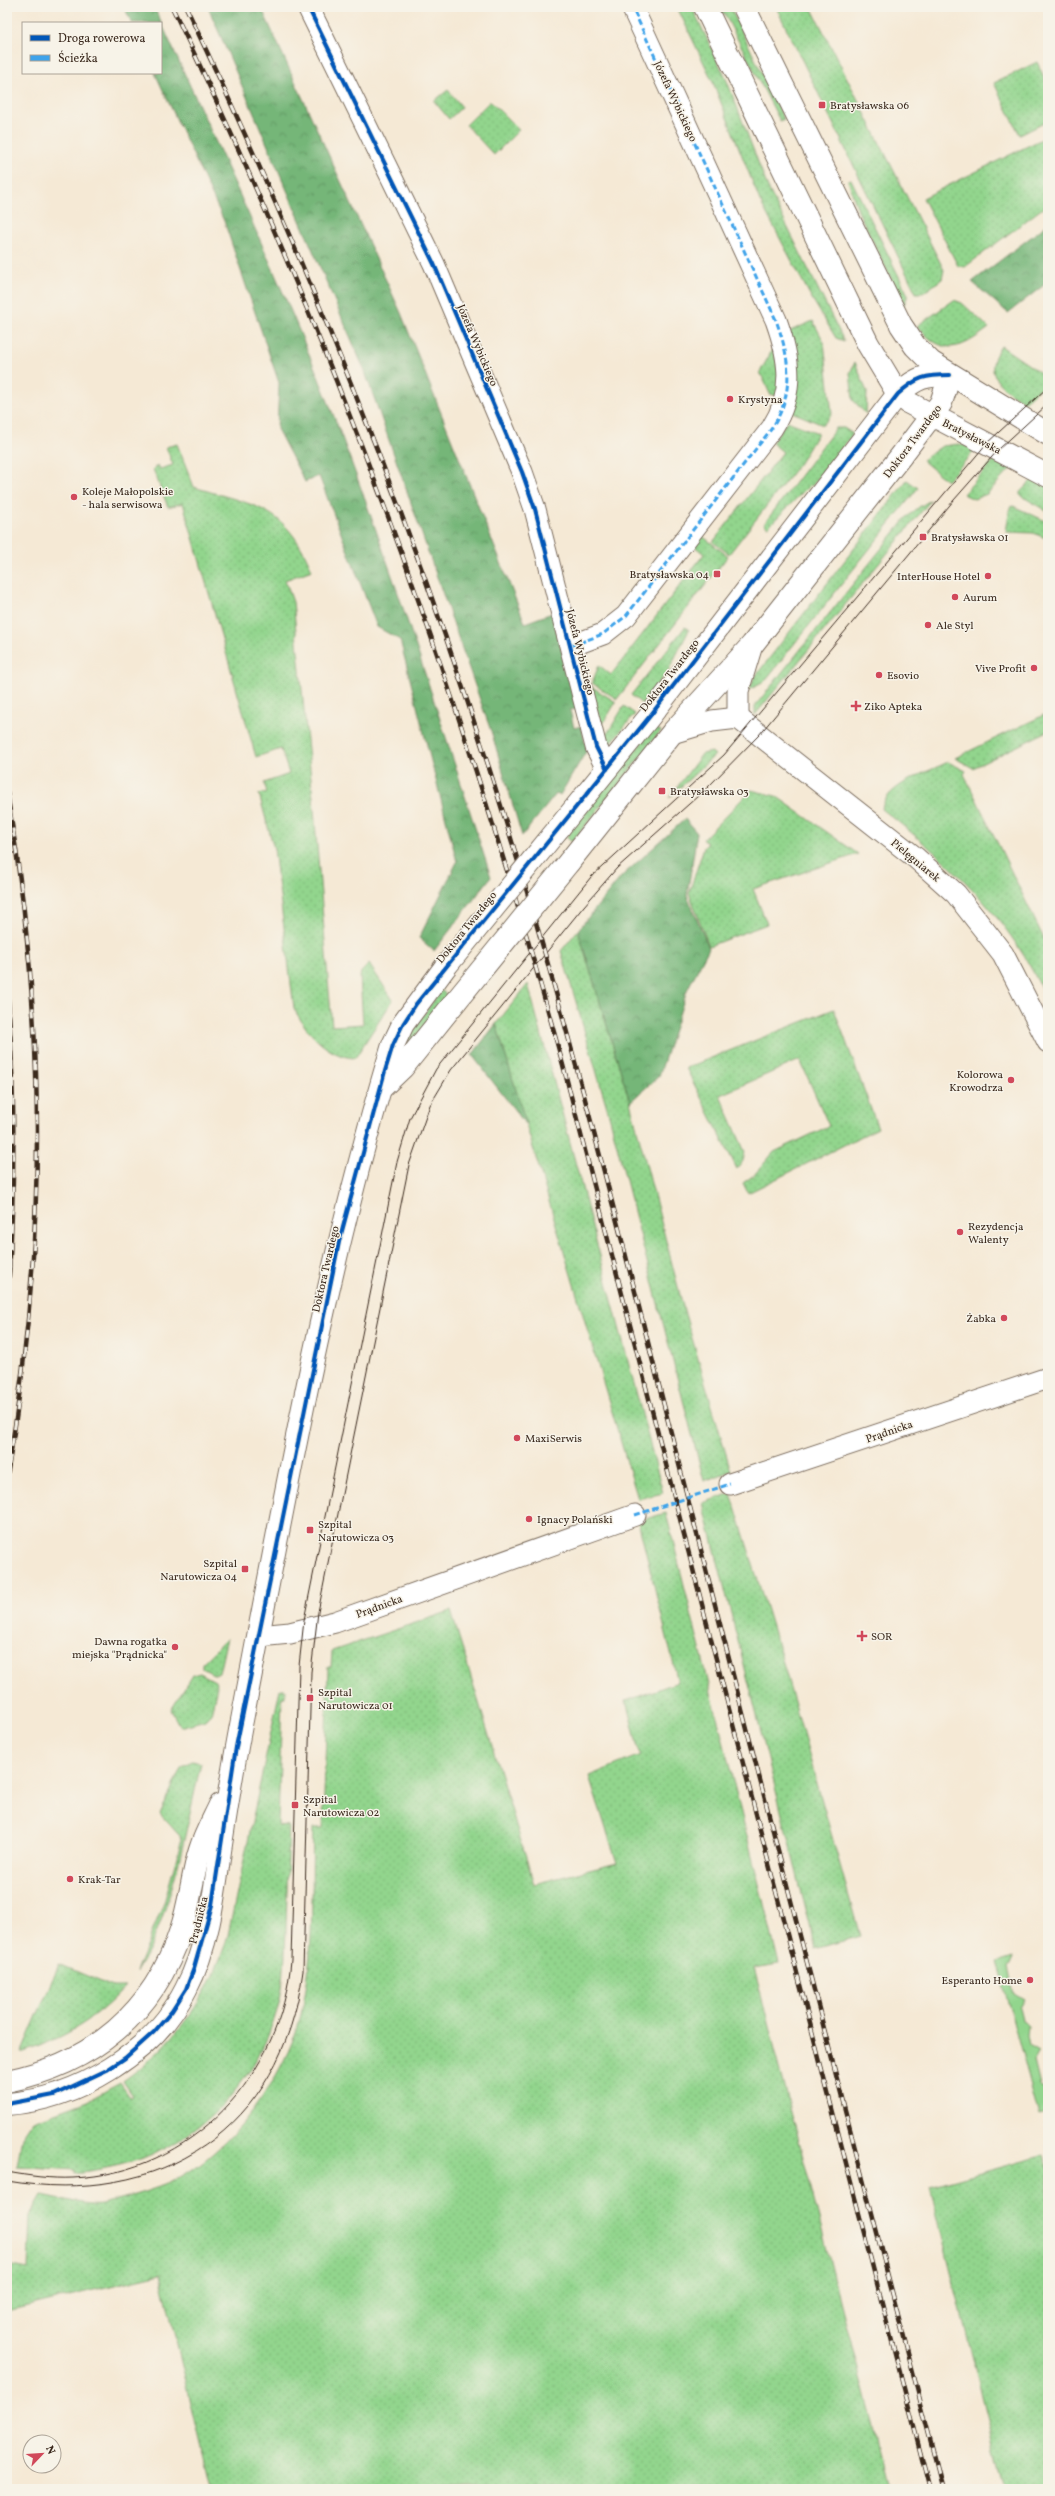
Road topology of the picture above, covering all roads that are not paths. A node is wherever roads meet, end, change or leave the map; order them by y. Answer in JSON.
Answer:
{"nodes":[{"id":1,"x":632,"y":7,"type":"edge"},
{"id":2,"x":705,"y":7,"type":"edge"},
{"id":3,"x":744,"y":7,"type":"edge"},
{"id":4,"x":309,"y":9,"type":"dead end"},
{"id":5,"x":950,"y":375,"type":"junction"},
{"id":6,"x":898,"y":394,"type":"junction"},
{"id":7,"x":932,"y":416,"type":"junction"},
{"id":8,"x":1048,"y":434,"type":"edge"},
{"id":9,"x":1048,"y":476,"type":"edge"},
{"id":10,"x":571,"y":646,"type":"junction"},
{"id":11,"x":752,"y":646,"type":"junction"},
{"id":12,"x":738,"y":718,"type":"junction"},
{"id":13,"x":672,"y":733,"type":"junction"},
{"id":14,"x":607,"y":769,"type":"junction"},
{"id":15,"x":1048,"y":1042,"type":"edge"},
{"id":16,"x":381,"y":1088,"type":"junction"},
{"id":17,"x":1048,"y":1378,"type":"edge"},
{"id":18,"x":730,"y":1484,"type":"dead end"},
{"id":19,"x":635,"y":1516,"type":"dead end"},
{"id":20,"x":259,"y":1636,"type":"junction"},
{"id":21,"x":231,"y":1779,"type":"junction"},
{"id":22,"x":7,"y":2081,"type":"edge"},
{"id":23,"x":7,"y":2104,"type":"edge"}],
"edges":[{"from":1,"to":10,"type":"street","name":"Józefa Wybickiego"},
{"from":2,"to":6,"type":"street"},
{"from":3,"to":5,"type":"street"},
{"from":4,"to":10,"type":"street","name":"Józefa Wybickiego"},
{"from":5,"to":6,"type":"street","name":"Doktora Twardego"},
{"from":5,"to":7,"type":"street","name":"Doktora Twardego"},
{"from":5,"to":8,"type":"street"},
{"from":6,"to":7,"type":"street","name":"Bratysławska"},
{"from":6,"to":14,"type":"street","name":"Doktora Twardego"},
{"from":7,"to":9,"type":"street","name":"Bratysławska"},
{"from":7,"to":11,"type":"street","name":"Doktora Twardego"},
{"from":10,"to":14,"type":"street","name":"Józefa Wybickiego"},
{"from":11,"to":12,"type":"street"},
{"from":11,"to":13,"type":"street","name":"Doktora Twardego"},
{"from":12,"to":13,"type":"street"},
{"from":12,"to":15,"type":"street","name":"Pielęgniarek"},
{"from":13,"to":16,"type":"street","name":"Doktora Twardego","bridge":true},
{"from":14,"to":16,"type":"street","name":"Doktora Twardego","bridge":true},
{"from":16,"to":20,"type":"street","name":"Doktora Twardego"},
{"from":17,"to":18,"type":"street","name":"Prądnicka"},
{"from":19,"to":20,"type":"street","name":"Prądnicka"},
{"from":20,"to":21,"type":"street","name":"Prądnicka"},
{"from":21,"to":22,"type":"street","name":"Prądnicka"},
{"from":21,"to":23,"type":"street","name":"Prądnicka"}]}
